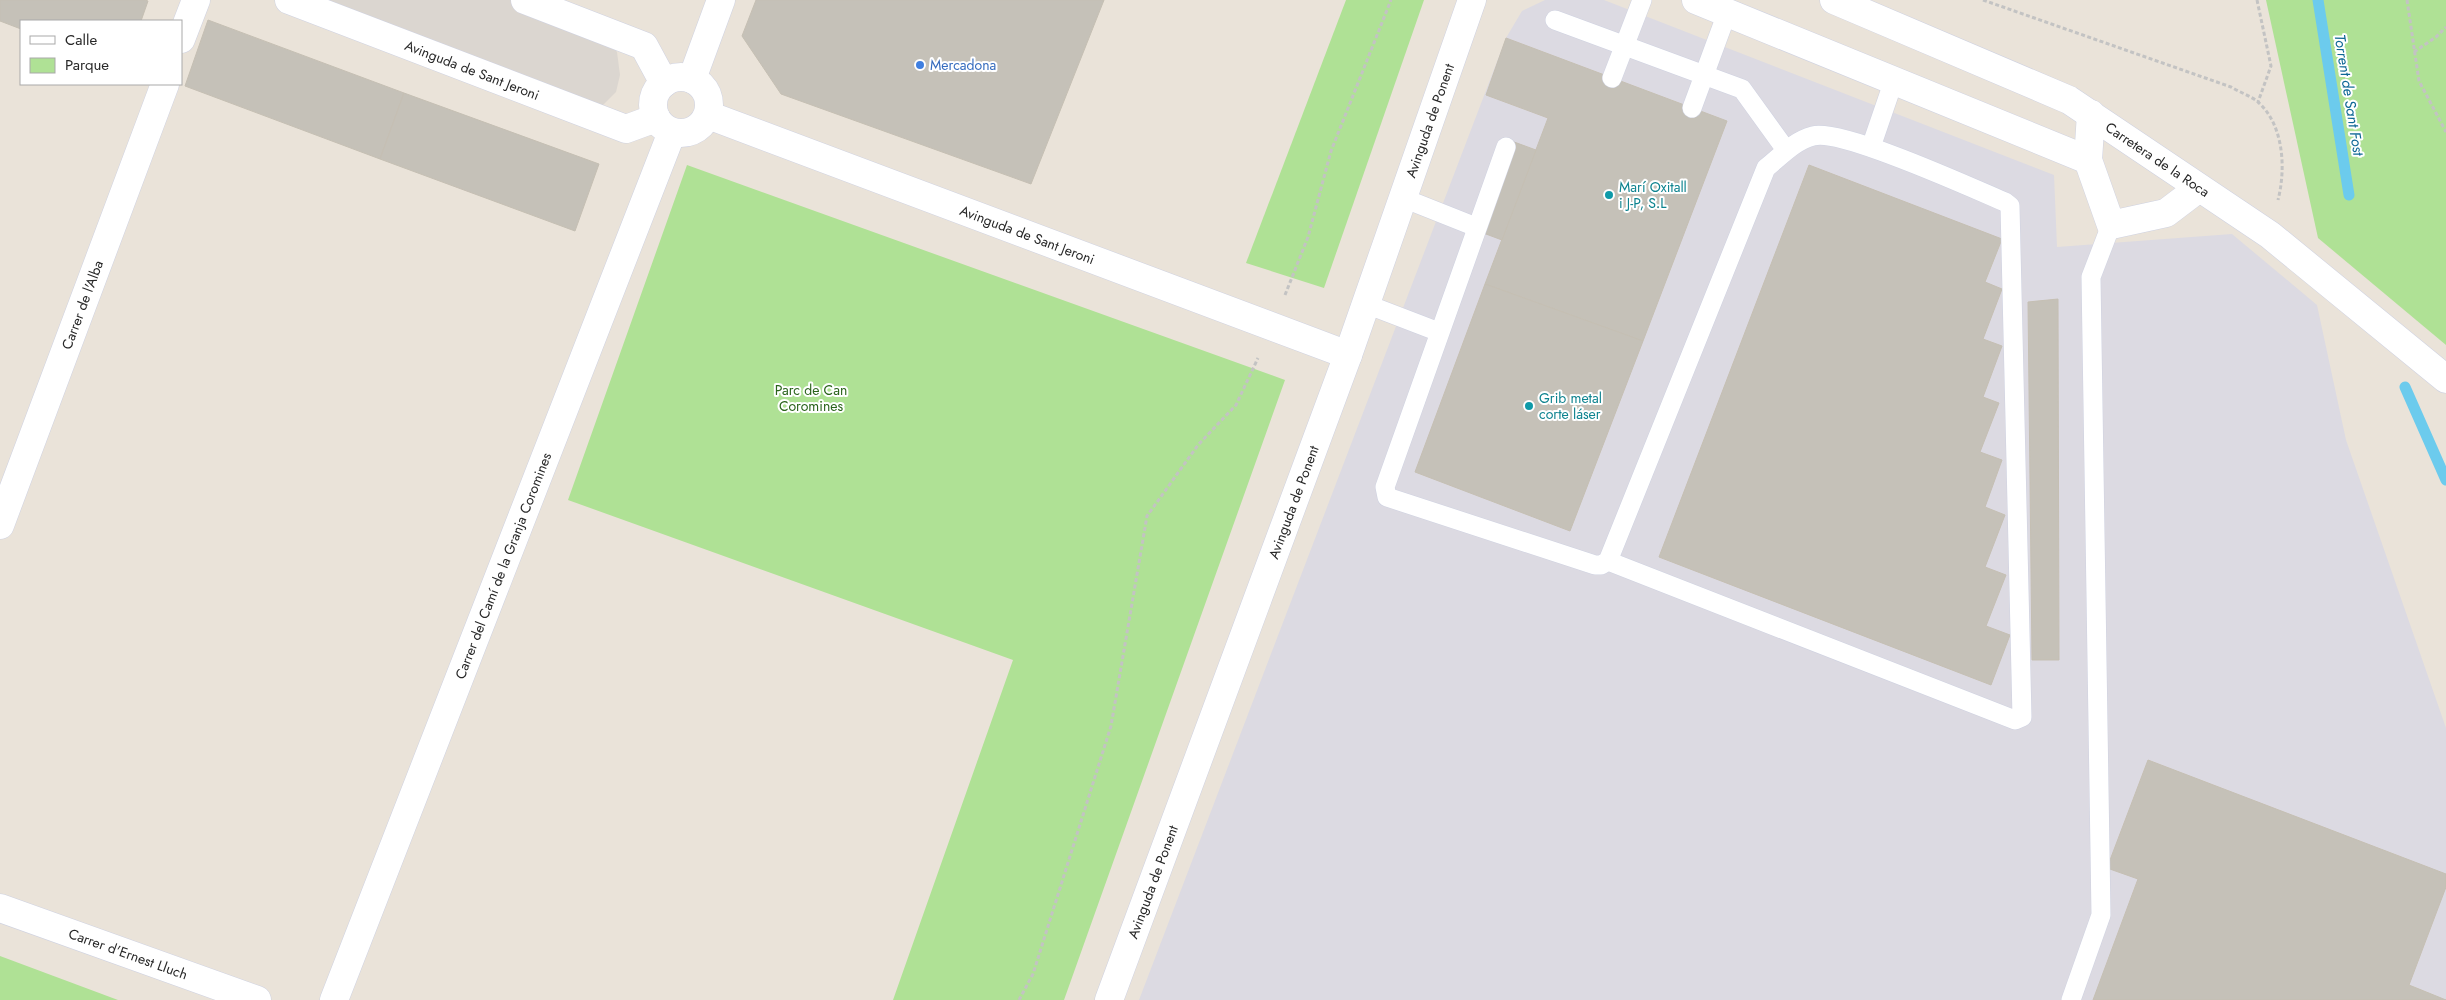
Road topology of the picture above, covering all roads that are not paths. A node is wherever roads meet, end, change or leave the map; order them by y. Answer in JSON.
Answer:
{"nodes":[{"id":1,"x":196,"y":0,"type":"edge"},
{"id":2,"x":289,"y":0,"type":"edge"},
{"id":3,"x":525,"y":0,"type":"edge"},
{"id":4,"x":721,"y":0,"type":"edge"},
{"id":5,"x":1472,"y":0,"type":"edge"},
{"id":6,"x":1642,"y":0,"type":"edge"},
{"id":7,"x":1696,"y":0,"type":"edge"},
{"id":8,"x":1834,"y":0,"type":"edge"},
{"id":9,"x":1727,"y":13,"type":"junction"},
{"id":10,"x":1555,"y":20,"type":"dead end"},
{"id":11,"x":182,"y":36,"type":"edge"},
{"id":12,"x":1625,"y":46,"type":"junction"},
{"id":13,"x":1704,"y":75,"type":"junction"},
{"id":14,"x":1612,"y":78,"type":"dead end"},
{"id":15,"x":692,"y":79,"type":"junction"},
{"id":16,"x":1894,"y":80,"type":"junction"},
{"id":17,"x":664,"y":83,"type":"junction"},
{"id":18,"x":164,"y":85,"type":"edge"},
{"id":19,"x":1692,"y":108,"type":"dead end"},
{"id":20,"x":2091,"y":114,"type":"junction"},
{"id":21,"x":708,"y":115,"type":"junction"},
{"id":22,"x":664,"y":125,"type":"junction"},
{"id":23,"x":1506,"y":147,"type":"dead end"},
{"id":24,"x":1871,"y":147,"type":"junction"},
{"id":25,"x":1786,"y":150,"type":"junction"},
{"id":26,"x":2088,"y":160,"type":"junction"},
{"id":27,"x":2199,"y":188,"type":"junction"},
{"id":28,"x":1403,"y":198,"type":"junction"},
{"id":29,"x":2111,"y":225,"type":"junction"},
{"id":30,"x":1476,"y":227,"type":"junction"},
{"id":31,"x":1366,"y":304,"type":"junction"},
{"id":32,"x":1440,"y":332,"type":"junction"},
{"id":33,"x":1348,"y":355,"type":"junction"},
{"id":34,"x":2446,"y":379,"type":"edge"},
{"id":35,"x":0,"y":525,"type":"edge"},
{"id":36,"x":1608,"y":561,"type":"junction"},
{"id":37,"x":0,"y":908,"type":"edge"},
{"id":38,"x":257,"y":1000,"type":"edge"},
{"id":39,"x":334,"y":1000,"type":"edge"},
{"id":40,"x":1108,"y":1000,"type":"edge"},
{"id":41,"x":2071,"y":1000,"type":"edge"}],
"edges":[{"from":1,"to":11,"type":"street"},
{"from":2,"to":22,"type":"street","name":"Avinguda de Sant Jeroni"},
{"from":3,"to":17,"type":"street"},
{"from":4,"to":15,"type":"street"},
{"from":5,"to":28,"type":"street","name":"Avinguda de Ponent"},
{"from":6,"to":12,"type":"lane"},
{"from":7,"to":9,"type":"street"},
{"from":8,"to":20,"type":"street","name":"Carretera de la Roca"},
{"from":9,"to":13,"type":"lane"},
{"from":9,"to":16,"type":"street"},
{"from":10,"to":12,"type":"lane"},
{"from":12,"to":13,"type":"lane"},
{"from":12,"to":14,"type":"lane"},
{"from":13,"to":19,"type":"lane"},
{"from":13,"to":25,"type":"lane"},
{"from":15,"to":17,"type":"street"},
{"from":15,"to":21,"type":"street"},
{"from":16,"to":24,"type":"lane"},
{"from":16,"to":26,"type":"street"},
{"from":17,"to":22,"type":"street"},
{"from":18,"to":35,"type":"street","name":"Carrer de l'Alba"},
{"from":20,"to":26,"type":"street"},
{"from":20,"to":27,"type":"street","name":"Carretera de la Roca"},
{"from":21,"to":22,"type":"street"},
{"from":21,"to":33,"type":"street","name":"Avinguda de Sant Jeroni"},
{"from":22,"to":39,"type":"street","name":"Carrer del Camí de la Granja Coromines"},
{"from":23,"to":30,"type":"lane"},
{"from":24,"to":25,"type":"lane"},
{"from":24,"to":36,"type":"lane"},
{"from":25,"to":36,"type":"lane"},
{"from":26,"to":29,"type":"street"},
{"from":27,"to":29,"type":"street"},
{"from":27,"to":34,"type":"street","name":"Carretera de la Roca"},
{"from":28,"to":30,"type":"lane"},
{"from":28,"to":31,"type":"street","name":"Avinguda de Ponent"},
{"from":29,"to":41,"type":"lane"},
{"from":30,"to":32,"type":"lane"},
{"from":31,"to":32,"type":"lane"},
{"from":31,"to":33,"type":"street","name":"Avinguda de Ponent"},
{"from":32,"to":36,"type":"lane"},
{"from":33,"to":40,"type":"street","name":"Avinguda de Ponent"},
{"from":37,"to":38,"type":"street","name":"Carrer d'Ernest Lluch"}]}
